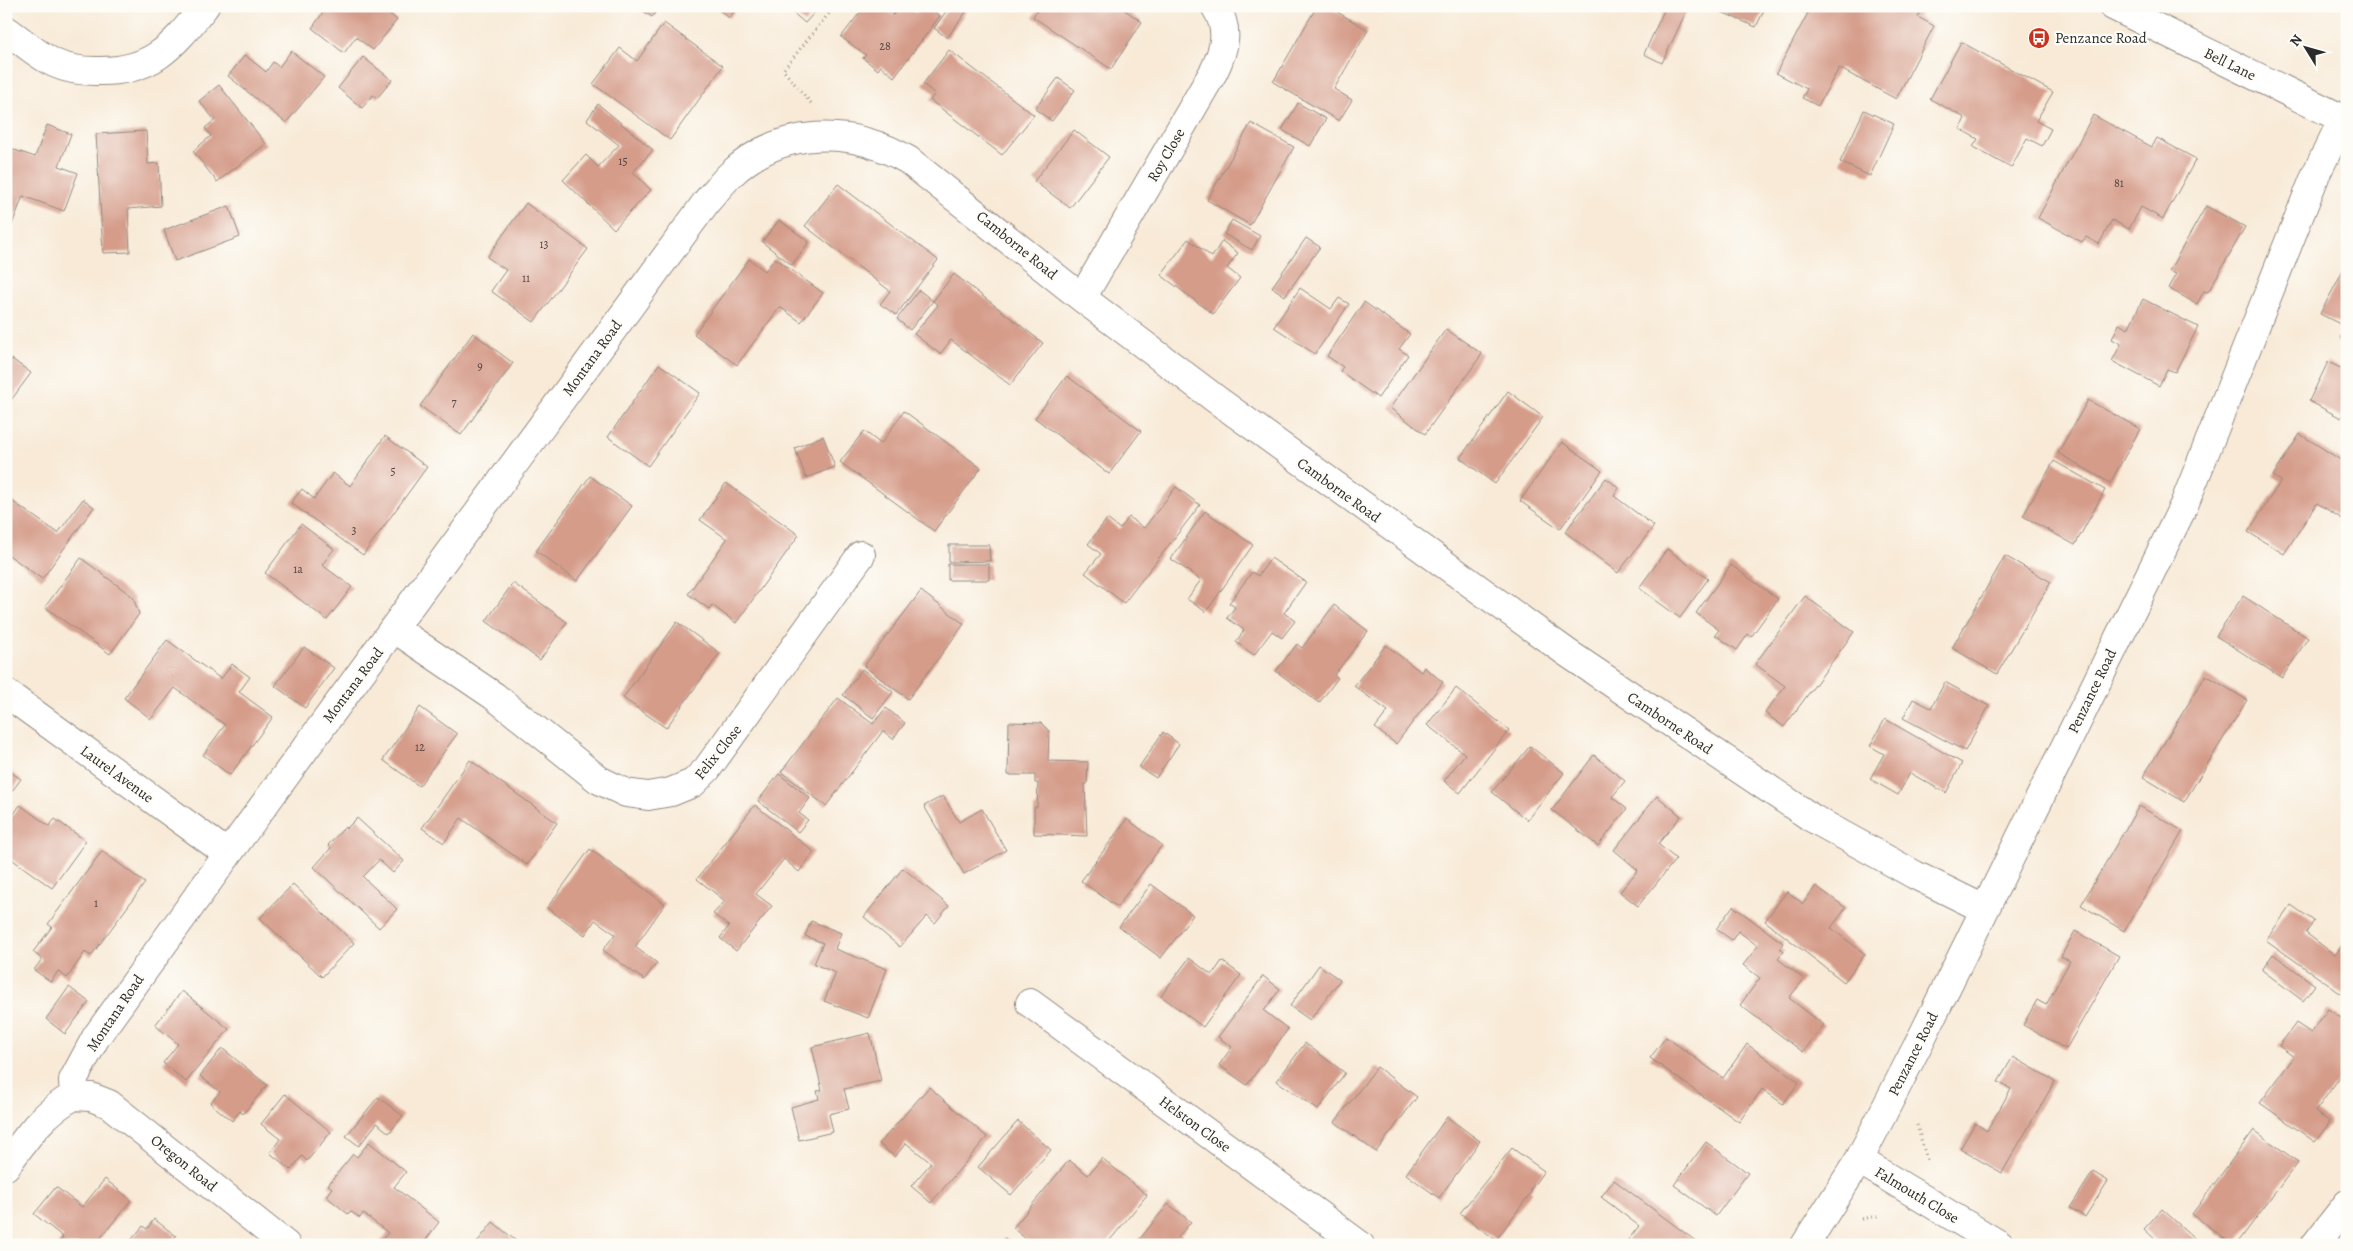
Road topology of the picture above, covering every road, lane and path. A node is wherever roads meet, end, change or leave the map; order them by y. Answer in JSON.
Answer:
{"nodes":[{"id":1,"x":205,"y":6,"type":"edge"},
{"id":2,"x":834,"y":6,"type":"edge"},
{"id":3,"x":1215,"y":6,"type":"edge"},
{"id":4,"x":2113,"y":6,"type":"edge"},
{"id":5,"x":6,"y":30,"type":"edge"},
{"id":6,"x":2345,"y":120,"type":"edge"},
{"id":7,"x":839,"y":136,"type":"junction"},
{"id":8,"x":708,"y":201,"type":"joint"},
{"id":9,"x":1082,"y":298,"type":"junction"},
{"id":10,"x":861,"y":555,"type":"dead end"},
{"id":11,"x":395,"y":629,"type":"junction"},
{"id":12,"x":6,"y":694,"type":"edge"},
{"id":13,"x":228,"y":854,"type":"junction"},
{"id":14,"x":1984,"y":908,"type":"junction"},
{"id":15,"x":1030,"y":1003,"type":"dead end"},
{"id":16,"x":74,"y":1096,"type":"junction"},
{"id":17,"x":1859,"y":1160,"type":"junction"},
{"id":18,"x":6,"y":1166,"type":"edge"},
{"id":19,"x":2347,"y":1204,"type":"edge"},
{"id":20,"x":286,"y":1245,"type":"edge"},
{"id":21,"x":1360,"y":1245,"type":"edge"},
{"id":22,"x":1805,"y":1245,"type":"edge"},
{"id":23,"x":2000,"y":1245,"type":"edge"},
{"id":24,"x":2315,"y":1245,"type":"edge"}],
"edges":[{"from":1,"to":5,"type":"street"},
{"from":2,"to":7,"type":"path"},
{"from":3,"to":9,"type":"street","name":"Roy Close"},
{"from":4,"to":6,"type":"street","name":"Bell Lane"},
{"from":6,"to":14,"type":"street","name":"Penzance Road"},
{"from":7,"to":8,"type":"street","name":"Camborne Road"},
{"from":7,"to":9,"type":"street","name":"Camborne Road"},
{"from":8,"to":11,"type":"street","name":"Montana Road"},
{"from":9,"to":14,"type":"street","name":"Camborne Road"},
{"from":10,"to":11,"type":"street","name":"Felix Close"},
{"from":11,"to":13,"type":"street","name":"Montana Road"},
{"from":12,"to":13,"type":"street","name":"Laurel Avenue"},
{"from":13,"to":16,"type":"street","name":"Montana Road"},
{"from":14,"to":17,"type":"street","name":"Penzance Road"},
{"from":15,"to":21,"type":"street","name":"Helston Close"},
{"from":16,"to":18,"type":"street"},
{"from":16,"to":20,"type":"street","name":"Oregon Road"},
{"from":17,"to":22,"type":"street","name":"Penzance Road"},
{"from":17,"to":23,"type":"street","name":"Falmouth Close"},
{"from":19,"to":24,"type":"street"}]}
